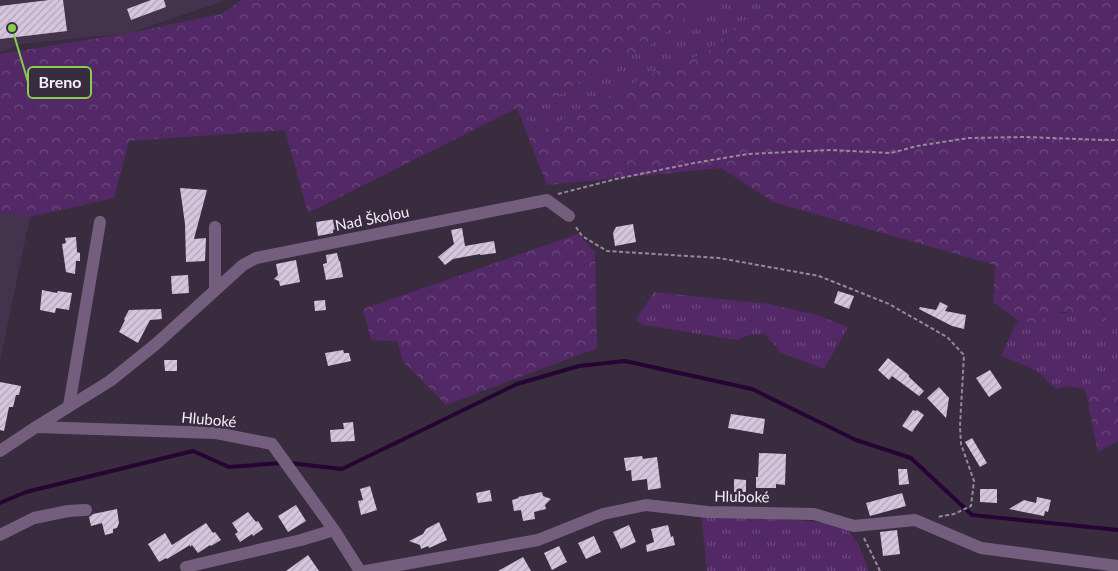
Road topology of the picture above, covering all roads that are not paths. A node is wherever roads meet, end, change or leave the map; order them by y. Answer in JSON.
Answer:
{"nodes":[{"id":1,"x":569,"y":216,"type":"road end"},
{"id":2,"x":100,"y":222,"type":"dead end"},
{"id":3,"x":215,"y":227,"type":"dead end"},
{"id":4,"x":215,"y":290,"type":"junction"},
{"id":5,"x":69,"y":406,"type":"junction"},
{"id":6,"x":36,"y":427,"type":"junction"},
{"id":7,"x":0,"y":451,"type":"edge"},
{"id":8,"x":86,"y":510,"type":"dead end"},
{"id":9,"x":334,"y":530,"type":"junction"},
{"id":10,"x":0,"y":535,"type":"edge"},
{"id":11,"x":1118,"y":566,"type":"edge"},
{"id":12,"x":186,"y":567,"type":"dead end"},
{"id":13,"x":360,"y":571,"type":"edge"},
{"id":14,"x":366,"y":571,"type":"edge"}],
"edges":[{"from":1,"to":4,"type":"street","name":"Nad Školou"},
{"from":2,"to":5,"type":"street"},
{"from":3,"to":4,"type":"street"},
{"from":4,"to":5,"type":"street","name":"Nad Školou"},
{"from":5,"to":6,"type":"street","name":"Nad Školou"},
{"from":6,"to":7,"type":"street","name":"Nad Školou"},
{"from":6,"to":9,"type":"street","name":"Hluboké"},
{"from":8,"to":10,"type":"street"},
{"from":9,"to":12,"type":"street"},
{"from":9,"to":13,"type":"street","name":"Hluboké"},
{"from":11,"to":14,"type":"street","name":"Hluboké"}]}
